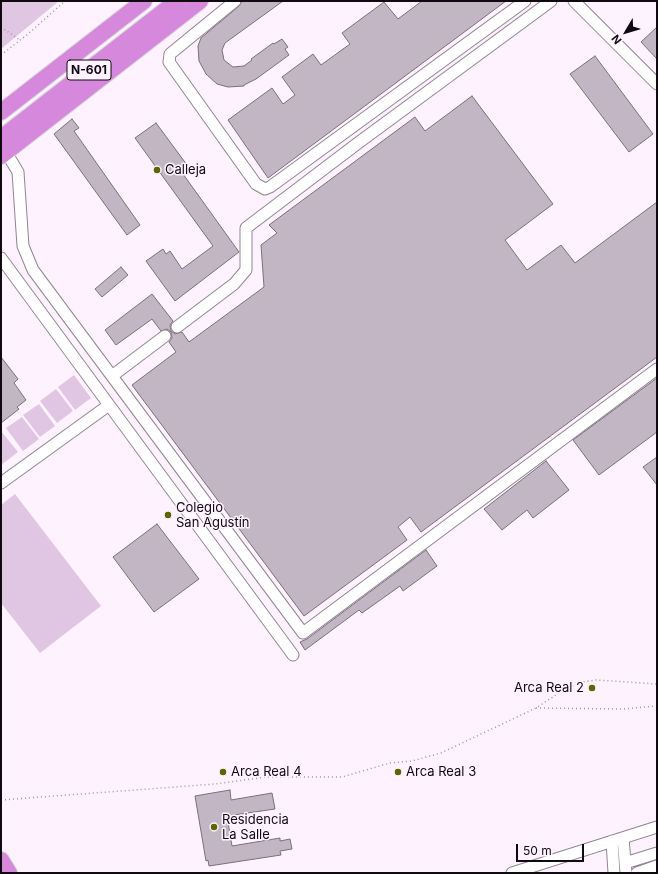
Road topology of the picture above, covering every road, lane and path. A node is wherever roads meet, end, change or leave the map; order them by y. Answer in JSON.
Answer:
{"nodes":[{"id":1,"x":65,"y":1,"type":"edge"},
{"id":2,"x":144,"y":1,"type":"edge"},
{"id":3,"x":177,"y":1,"type":"edge"},
{"id":4,"x":200,"y":1,"type":"edge"},
{"id":5,"x":235,"y":1,"type":"edge"},
{"id":6,"x":524,"y":1,"type":"edge"},
{"id":7,"x":551,"y":1,"type":"edge"},
{"id":8,"x":574,"y":1,"type":"edge"},
{"id":9,"x":1,"y":27,"type":"edge"},
{"id":10,"x":20,"y":40,"type":"junction"},
{"id":11,"x":1,"y":55,"type":"edge"},
{"id":12,"x":657,"y":84,"type":"edge"},
{"id":13,"x":1,"y":112,"type":"edge"},
{"id":14,"x":3,"y":149,"type":"edge"},
{"id":15,"x":1,"y":258,"type":"edge"},
{"id":16,"x":177,"y":327,"type":"dead end"},
{"id":17,"x":165,"y":336,"type":"dead end"},
{"id":18,"x":657,"y":369,"type":"edge"},
{"id":19,"x":112,"y":376,"type":"junction"},
{"id":20,"x":109,"y":405,"type":"junction"},
{"id":21,"x":1,"y":483,"type":"edge"},
{"id":22,"x":293,"y":655,"type":"dead end"},
{"id":23,"x":657,"y":684,"type":"edge"},
{"id":24,"x":657,"y":706,"type":"edge"},
{"id":25,"x":536,"y":708,"type":"junction"},
{"id":26,"x":1,"y":800,"type":"edge"},
{"id":27,"x":657,"y":827,"type":"edge"},
{"id":28,"x":623,"y":838,"type":"junction"},
{"id":29,"x":612,"y":841,"type":"junction"},
{"id":30,"x":657,"y":853,"type":"edge"},
{"id":31,"x":1,"y":860,"type":"edge"},
{"id":32,"x":657,"y":866,"type":"edge"},
{"id":33,"x":626,"y":868,"type":"edge"},
{"id":34,"x":641,"y":872,"type":"edge"},
{"id":35,"x":9,"y":873,"type":"edge"},
{"id":36,"x":512,"y":873,"type":"edge"},
{"id":37,"x":614,"y":873,"type":"edge"}],
"edges":[{"from":1,"to":10,"type":"path"},
{"from":2,"to":13,"type":"highway","number":"N-601"},
{"from":3,"to":14,"type":"highway","number":"N-601"},
{"from":4,"to":14,"type":"highway"},
{"from":5,"to":6,"type":"street"},
{"from":7,"to":16,"type":"street"},
{"from":8,"to":12,"type":"street"},
{"from":9,"to":10,"type":"path"},
{"from":10,"to":11,"type":"path"},
{"from":14,"to":19,"type":"street"},
{"from":15,"to":20,"type":"street"},
{"from":17,"to":19,"type":"street"},
{"from":18,"to":19,"type":"street"},
{"from":20,"to":21,"type":"street"},
{"from":20,"to":22,"type":"street"},
{"from":23,"to":25,"type":"path"},
{"from":24,"to":25,"type":"path"},
{"from":25,"to":26,"type":"path"},
{"from":27,"to":28,"type":"street"},
{"from":28,"to":29,"type":"street"},
{"from":28,"to":33,"type":"street"},
{"from":29,"to":36,"type":"street"},
{"from":29,"to":37,"type":"street"},
{"from":30,"to":33,"type":"street"},
{"from":31,"to":35,"type":"highway"},
{"from":32,"to":34,"type":"street"}]}
